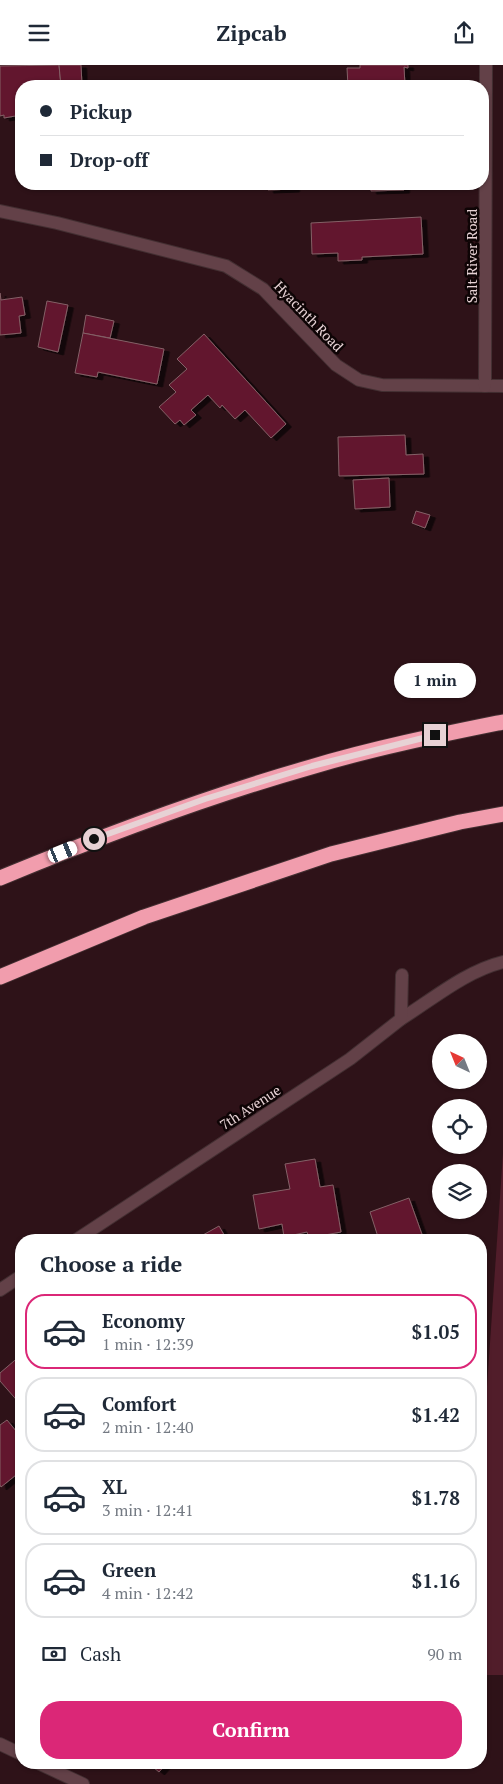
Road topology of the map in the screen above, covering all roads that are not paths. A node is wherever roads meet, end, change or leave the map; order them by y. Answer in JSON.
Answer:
{"nodes":[{"id":1,"x":486,"y":65,"type":"edge"},
{"id":2,"x":486,"y":80,"type":"edge"},
{"id":3,"x":486,"y":190,"type":"edge"},
{"id":4,"x":0,"y":211,"type":"edge"},
{"id":5,"x":503,"y":386,"type":"edge"},
{"id":6,"x":485,"y":387,"type":"junction"},
{"id":7,"x":503,"y":722,"type":"edge"},
{"id":8,"x":503,"y":814,"type":"edge"},
{"id":9,"x":0,"y":878,"type":"edge"},
{"id":10,"x":503,"y":962,"type":"edge"},
{"id":11,"x":402,"y":975,"type":"dead end"},
{"id":12,"x":0,"y":977,"type":"edge"},
{"id":13,"x":401,"y":1019,"type":"junction"},
{"id":14,"x":85,"y":1234,"type":"edge"},
{"id":15,"x":15,"y":1280,"type":"edge"},
{"id":16,"x":0,"y":1290,"type":"edge"},
{"id":17,"x":0,"y":1744,"type":"edge"},
{"id":18,"x":15,"y":1751,"type":"edge"},
{"id":19,"x":51,"y":1769,"type":"edge"},
{"id":20,"x":83,"y":1784,"type":"edge"}],
"edges":[{"from":1,"to":2,"type":"street","name":"Salt River Road"},
{"from":3,"to":6,"type":"street","name":"Salt River Road"},
{"from":4,"to":6,"type":"street","name":"Hyacinth Road"},
{"from":5,"to":6,"type":"street","name":"Hyacinth Road"},
{"from":7,"to":9,"type":"highway"},
{"from":8,"to":12,"type":"highway"},
{"from":10,"to":13,"type":"street","name":"7th Avenue"},
{"from":11,"to":13,"type":"street"},
{"from":13,"to":14,"type":"street","name":"7th Avenue"},
{"from":15,"to":16,"type":"street"},
{"from":17,"to":18,"type":"street"},
{"from":19,"to":20,"type":"street"}]}
